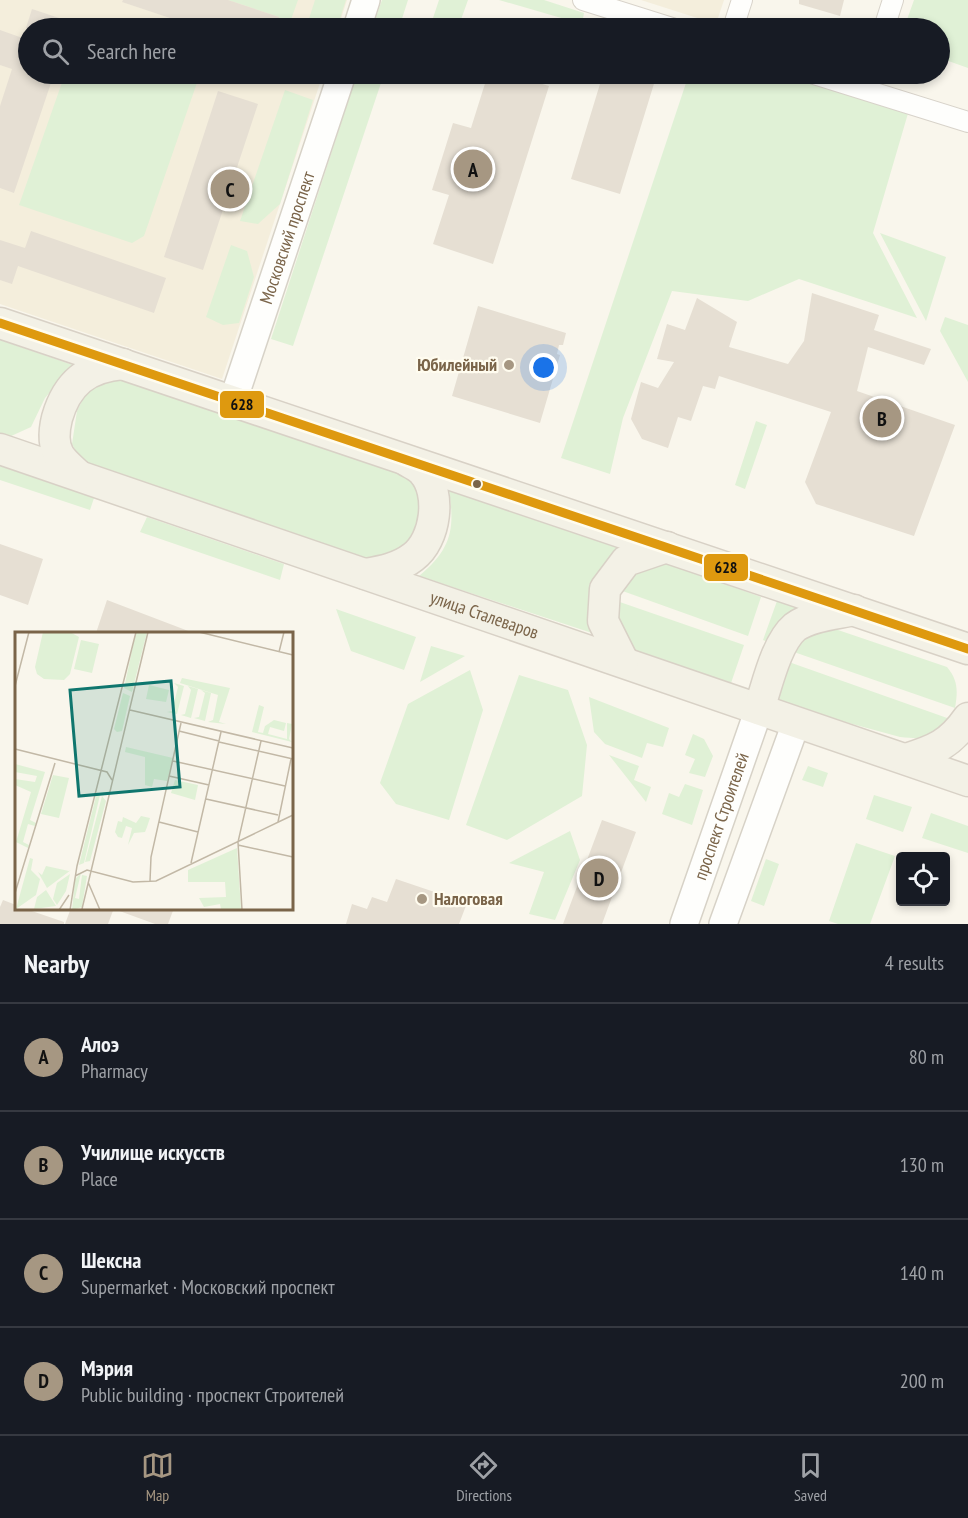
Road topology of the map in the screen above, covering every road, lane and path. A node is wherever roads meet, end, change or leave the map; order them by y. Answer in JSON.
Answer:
{"nodes":[{"id":1,"x":366,"y":0,"type":"edge"},
{"id":2,"x":583,"y":0,"type":"edge"},
{"id":3,"x":742,"y":0,"type":"edge"},
{"id":4,"x":893,"y":0,"type":"edge"},
{"id":5,"x":360,"y":18,"type":"edge"},
{"id":6,"x":640,"y":18,"type":"edge"},
{"id":7,"x":736,"y":18,"type":"edge"},
{"id":8,"x":887,"y":18,"type":"edge"},
{"id":9,"x":339,"y":84,"type":"edge"},
{"id":10,"x":873,"y":84,"type":"edge"},
{"id":11,"x":968,"y":122,"type":"edge"},
{"id":12,"x":0,"y":323,"type":"edge"},
{"id":13,"x":123,"y":364,"type":"junction"},
{"id":14,"x":233,"y":401,"type":"junction"},
{"id":15,"x":0,"y":449,"type":"edge"},
{"id":16,"x":402,"y":458,"type":"junction"},
{"id":17,"x":78,"y":475,"type":"junction"},
{"id":18,"x":667,"y":547,"type":"junction"},
{"id":19,"x":365,"y":574,"type":"junction"},
{"id":20,"x":854,"y":610,"type":"junction"},
{"id":21,"x":963,"y":652,"type":"edge"},
{"id":22,"x":623,"y":661,"type":"junction"},
{"id":23,"x":759,"y":710,"type":"junction"},
{"id":24,"x":968,"y":718,"type":"edge"},
{"id":25,"x":796,"y":723,"type":"junction"},
{"id":26,"x":906,"y":759,"type":"junction"},
{"id":27,"x":968,"y":780,"type":"edge"},
{"id":28,"x":684,"y":924,"type":"edge"},
{"id":29,"x":723,"y":924,"type":"edge"}],
"edges":[{"from":1,"to":5,"type":"main road"},
{"from":2,"to":6,"type":"street"},
{"from":3,"to":7,"type":"street"},
{"from":4,"to":8,"type":"street"},
{"from":9,"to":14,"type":"main road","name":"Московский проспект"},
{"from":10,"to":11,"type":"street"},
{"from":12,"to":13,"type":"main road"},
{"from":13,"to":14,"type":"main road"},
{"from":13,"to":17,"type":"main road"},
{"from":14,"to":16,"type":"main road"},
{"from":15,"to":17,"type":"main road","name":"улица Сталеваров"},
{"from":16,"to":18,"type":"main road"},
{"from":16,"to":19,"type":"main road"},
{"from":17,"to":19,"type":"main road","name":"улица Сталеваров"},
{"from":18,"to":20,"type":"main road"},
{"from":18,"to":22,"type":"main road"},
{"from":19,"to":22,"type":"main road","name":"улица Сталеваров"},
{"from":20,"to":21,"type":"main road"},
{"from":20,"to":23,"type":"main road"},
{"from":22,"to":23,"type":"main road","name":"улица Сталеваров"},
{"from":23,"to":25,"type":"main road","name":"улица Сталеваров"},
{"from":23,"to":28,"type":"main road","name":"проспект Строителей"},
{"from":24,"to":26,"type":"main road"},
{"from":25,"to":26,"type":"main road","name":"улица Сталеваров"},
{"from":25,"to":29,"type":"main road","name":"проспект Строителей"},
{"from":26,"to":27,"type":"main road","name":"улица Сталеваров"}]}
